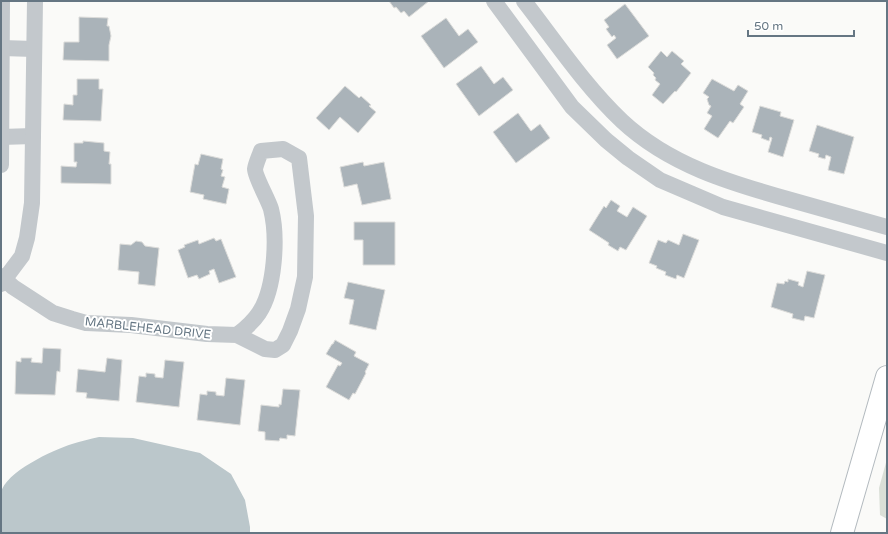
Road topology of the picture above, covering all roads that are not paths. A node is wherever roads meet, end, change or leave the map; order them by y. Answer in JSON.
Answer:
{"nodes":[{"id":1,"x":2,"y":1,"type":"edge"},
{"id":2,"x":35,"y":1,"type":"edge"},
{"id":3,"x":494,"y":1,"type":"edge"},
{"id":4,"x":524,"y":1,"type":"edge"},
{"id":5,"x":2,"y":48,"type":"edge"},
{"id":6,"x":34,"y":49,"type":"junction"},
{"id":7,"x":622,"y":121,"type":"junction"},
{"id":8,"x":33,"y":136,"type":"junction"},
{"id":9,"x":1,"y":137,"type":"edge"},
{"id":10,"x":606,"y":140,"type":"junction"},
{"id":11,"x":1,"y":165,"type":"edge"},
{"id":12,"x":757,"y":191,"type":"junction"},
{"id":13,"x":750,"y":215,"type":"junction"},
{"id":14,"x":887,"y":227,"type":"edge"},
{"id":15,"x":887,"y":253,"type":"edge"},
{"id":16,"x":2,"y":280,"type":"edge"},
{"id":17,"x":237,"y":335,"type":"junction"},
{"id":18,"x":887,"y":377,"type":"edge"},
{"id":19,"x":842,"y":533,"type":"edge"}],
"edges":[{"from":1,"to":5,"type":"street"},
{"from":2,"to":6,"type":"street"},
{"from":3,"to":10,"type":"street"},
{"from":4,"to":7,"type":"street"},
{"from":5,"to":6,"type":"street"},
{"from":5,"to":9,"type":"street"},
{"from":6,"to":8,"type":"street"},
{"from":7,"to":10,"type":"street"},
{"from":7,"to":12,"type":"street"},
{"from":8,"to":9,"type":"street"},
{"from":8,"to":16,"type":"street"},
{"from":9,"to":11,"type":"street"},
{"from":10,"to":13,"type":"street"},
{"from":12,"to":13,"type":"street"},
{"from":12,"to":14,"type":"street"},
{"from":13,"to":15,"type":"street"},
{"from":16,"to":17,"type":"street","name":"MARBLEHEAD DRIVE"},
{"from":17,"to":17,"type":"street","name":"MARBLEHEAD DRIVE"},
{"from":18,"to":19,"type":"street"}]}
